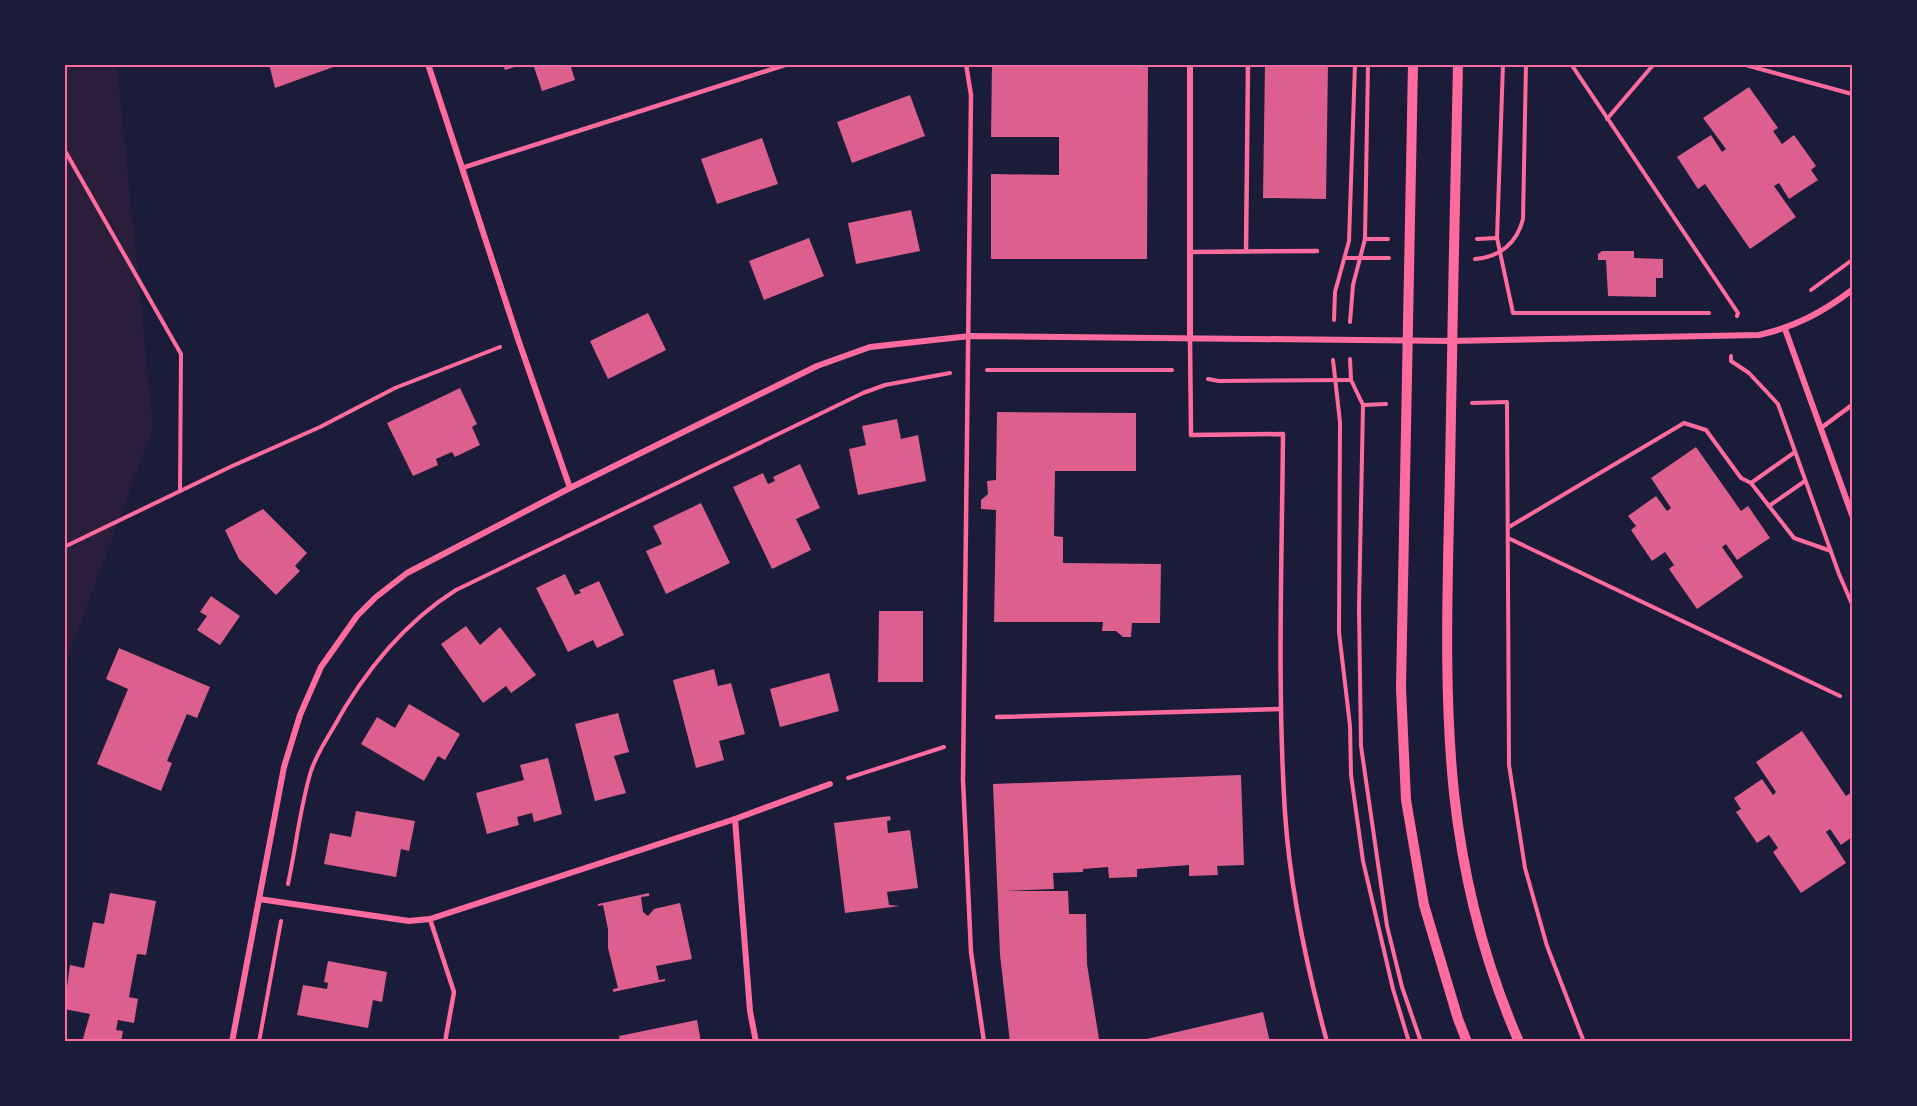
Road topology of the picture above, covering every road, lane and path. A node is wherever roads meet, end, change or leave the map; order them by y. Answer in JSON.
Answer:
{"nodes":[{"id":1,"x":428,"y":64,"type":"edge"},
{"id":2,"x":788,"y":64,"type":"edge"},
{"id":3,"x":966,"y":64,"type":"edge"},
{"id":4,"x":1190,"y":64,"type":"edge"},
{"id":5,"x":1248,"y":64,"type":"edge"},
{"id":6,"x":1355,"y":64,"type":"edge"},
{"id":7,"x":1368,"y":64,"type":"edge"},
{"id":8,"x":1413,"y":64,"type":"edge"},
{"id":9,"x":1458,"y":64,"type":"edge"},
{"id":10,"x":1503,"y":64,"type":"edge"},
{"id":11,"x":1571,"y":64,"type":"edge"},
{"id":12,"x":1654,"y":64,"type":"edge"},
{"id":13,"x":1742,"y":64,"type":"edge"},
{"id":14,"x":1852,"y":94,"type":"edge"},
{"id":15,"x":1607,"y":119,"type":"junction"},
{"id":16,"x":64,"y":149,"type":"edge"},
{"id":17,"x":462,"y":168,"type":"junction"},
{"id":18,"x":1317,"y":251,"type":"dead end"},
{"id":19,"x":1190,"y":252,"type":"junction"},
{"id":20,"x":1246,"y":252,"type":"junction"},
{"id":21,"x":1852,"y":260,"type":"edge"},
{"id":22,"x":1852,"y":290,"type":"edge"},
{"id":23,"x":1808,"y":292,"type":"dead end"},
{"id":24,"x":1749,"y":312,"type":"dead end"},
{"id":25,"x":1714,"y":313,"type":"dead end"},
{"id":26,"x":1726,"y":313,"type":"dead end"},
{"id":27,"x":1738,"y":313,"type":"junction"},
{"id":28,"x":1785,"y":329,"type":"junction"},
{"id":29,"x":969,"y":336,"type":"junction"},
{"id":30,"x":1732,"y":336,"type":"junction"},
{"id":31,"x":1190,"y":337,"type":"junction"},
{"id":32,"x":518,"y":339,"type":"junction"},
{"id":33,"x":1349,"y":340,"type":"junction"},
{"id":34,"x":1407,"y":340,"type":"junction"},
{"id":35,"x":1333,"y":341,"type":"junction"},
{"id":36,"x":1451,"y":341,"type":"junction"},
{"id":37,"x":969,"y":370,"type":"junction"},
{"id":38,"x":1190,"y":375,"type":"junction"},
{"id":39,"x":1334,"y":381,"type":"junction"},
{"id":40,"x":1507,"y":402,"type":"dead end"},
{"id":41,"x":1852,"y":405,"type":"edge"},
{"id":42,"x":1821,"y":428,"type":"junction"},
{"id":43,"x":1795,"y":452,"type":"junction"},
{"id":44,"x":1805,"y":481,"type":"junction"},
{"id":45,"x":1751,"y":483,"type":"junction"},
{"id":46,"x":570,"y":488,"type":"junction"},
{"id":47,"x":180,"y":491,"type":"junction"},
{"id":48,"x":1769,"y":506,"type":"junction"},
{"id":49,"x":1852,"y":511,"type":"edge"},
{"id":50,"x":1508,"y":527,"type":"junction"},
{"id":51,"x":1508,"y":537,"type":"junction"},
{"id":52,"x":64,"y":547,"type":"edge"},
{"id":53,"x":1831,"y":551,"type":"junction"},
{"id":54,"x":1852,"y":604,"type":"edge"},
{"id":55,"x":1840,"y":696,"type":"dead end"},
{"id":56,"x":1281,"y":709,"type":"junction"},
{"id":57,"x":997,"y":717,"type":"dead end"},
{"id":58,"x":963,"y":741,"type":"junction"},
{"id":59,"x":830,"y":784,"type":"joint"},
{"id":60,"x":735,"y":819,"type":"junction"},
{"id":61,"x":259,"y":899,"type":"junction"},
{"id":62,"x":284,"y":903,"type":"junction"},
{"id":63,"x":430,"y":919,"type":"junction"},
{"id":64,"x":232,"y":1041,"type":"edge"},
{"id":65,"x":259,"y":1041,"type":"edge"},
{"id":66,"x":445,"y":1041,"type":"edge"},
{"id":67,"x":756,"y":1041,"type":"edge"},
{"id":68,"x":984,"y":1041,"type":"edge"},
{"id":69,"x":1328,"y":1041,"type":"edge"},
{"id":70,"x":1409,"y":1041,"type":"edge"},
{"id":71,"x":1421,"y":1041,"type":"edge"},
{"id":72,"x":1467,"y":1041,"type":"edge"},
{"id":73,"x":1519,"y":1041,"type":"edge"},
{"id":74,"x":1584,"y":1041,"type":"edge"}],
"edges":[{"from":1,"to":17,"type":"street"},
{"from":2,"to":17,"type":"lane"},
{"from":3,"to":29,"type":"lane"},
{"from":4,"to":19,"type":"street"},
{"from":5,"to":20,"type":"lane"},
{"from":6,"to":35,"type":"path"},
{"from":7,"to":33,"type":"path"},
{"from":8,"to":34,"type":"street"},
{"from":9,"to":36,"type":"street"},
{"from":10,"to":25,"type":"path"},
{"from":11,"to":15,"type":"path"},
{"from":12,"to":15,"type":"path"},
{"from":13,"to":14,"type":"path"},
{"from":15,"to":27,"type":"path"},
{"from":16,"to":47,"type":"path"},
{"from":17,"to":32,"type":"street"},
{"from":18,"to":20,"type":"lane"},
{"from":19,"to":20,"type":"lane"},
{"from":19,"to":31,"type":"street"},
{"from":21,"to":23,"type":"path"},
{"from":22,"to":28,"type":"street"},
{"from":24,"to":27,"type":"path"},
{"from":26,"to":27,"type":"path"},
{"from":27,"to":30,"type":"path"},
{"from":28,"to":30,"type":"street"},
{"from":28,"to":42,"type":"street"},
{"from":29,"to":31,"type":"street"},
{"from":29,"to":37,"type":"lane"},
{"from":29,"to":46,"type":"street"},
{"from":30,"to":36,"type":"street"},
{"from":30,"to":43,"type":"path"},
{"from":31,"to":35,"type":"street"},
{"from":31,"to":38,"type":"lane"},
{"from":32,"to":46,"type":"street"},
{"from":32,"to":47,"type":"path"},
{"from":33,"to":34,"type":"street"},
{"from":33,"to":35,"type":"street"},
{"from":34,"to":36,"type":"street"},
{"from":34,"to":72,"type":"street"},
{"from":35,"to":39,"type":"path"},
{"from":36,"to":73,"type":"street"},
{"from":37,"to":38,"type":"path"},
{"from":37,"to":58,"type":"lane"},
{"from":37,"to":62,"type":"path"},
{"from":38,"to":39,"type":"path"},
{"from":38,"to":56,"type":"lane"},
{"from":39,"to":70,"type":"path"},
{"from":39,"to":71,"type":"path"},
{"from":40,"to":50,"type":"path"},
{"from":41,"to":42,"type":"lane"},
{"from":42,"to":49,"type":"street"},
{"from":43,"to":44,"type":"path"},
{"from":43,"to":45,"type":"path"},
{"from":44,"to":48,"type":"path"},
{"from":44,"to":53,"type":"path"},
{"from":45,"to":48,"type":"path"},
{"from":45,"to":50,"type":"path"},
{"from":46,"to":61,"type":"street"},
{"from":47,"to":52,"type":"path"},
{"from":48,"to":53,"type":"path"},
{"from":50,"to":51,"type":"path"},
{"from":51,"to":55,"type":"path"},
{"from":51,"to":74,"type":"path"},
{"from":53,"to":54,"type":"path"},
{"from":56,"to":57,"type":"lane"},
{"from":56,"to":69,"type":"lane"},
{"from":58,"to":59,"type":"path"},
{"from":58,"to":68,"type":"lane"},
{"from":59,"to":60,"type":"street"},
{"from":60,"to":63,"type":"street"},
{"from":60,"to":67,"type":"street"},
{"from":61,"to":62,"type":"street"},
{"from":61,"to":64,"type":"street"},
{"from":62,"to":63,"type":"street"},
{"from":62,"to":65,"type":"path"},
{"from":63,"to":66,"type":"lane"}]}
